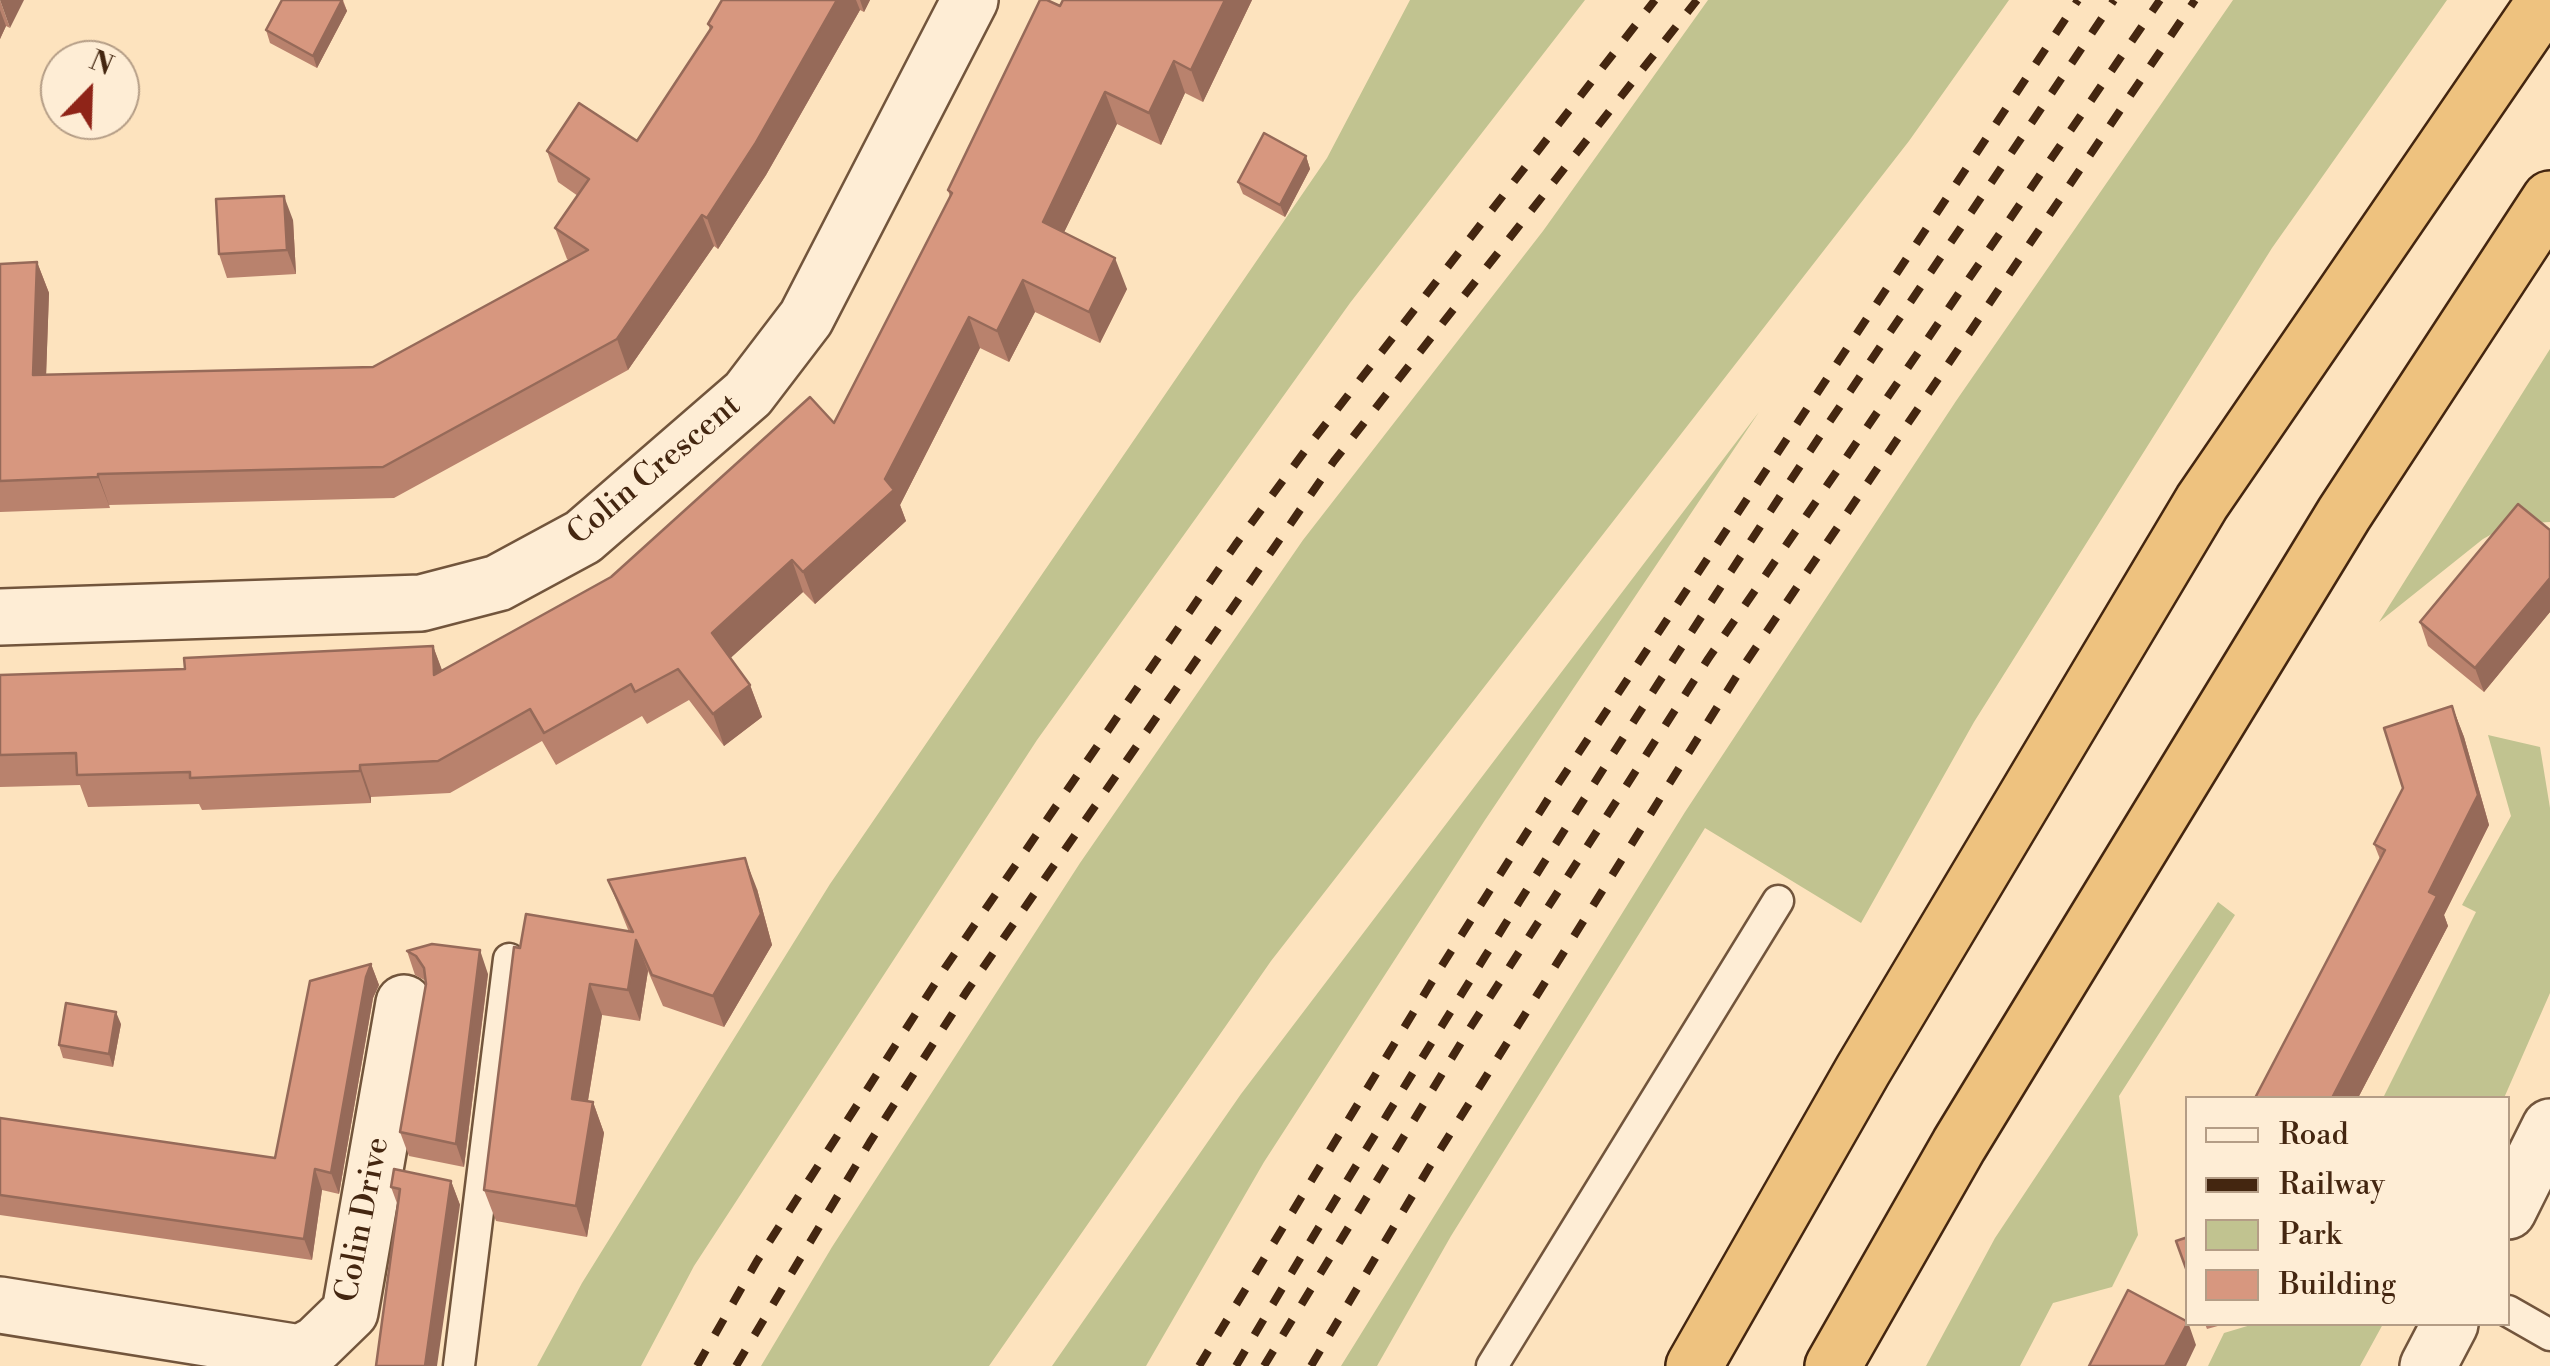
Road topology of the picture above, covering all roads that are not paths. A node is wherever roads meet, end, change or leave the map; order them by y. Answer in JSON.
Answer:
{"nodes":[{"id":1,"x":970,"y":0,"type":"edge"},
{"id":2,"x":2546,"y":0,"type":"edge"},
{"id":3,"x":2550,"y":198,"type":"edge"},
{"id":4,"x":0,"y":617,"type":"edge"},
{"id":5,"x":1778,"y":901,"type":"dead end"},
{"id":6,"x":509,"y":959,"type":"edge"},
{"id":7,"x":404,"y":1003,"type":"dead end"},
{"id":8,"x":2550,"y":1128,"type":"edge"},
{"id":9,"x":446,"y":1183,"type":"edge"},
{"id":10,"x":481,"y":1190,"type":"junction"},
{"id":11,"x":2510,"y":1207,"type":"edge"},
{"id":12,"x":0,"y":1305,"type":"edge"},
{"id":13,"x":2510,"y":1312,"type":"edge"},
{"id":14,"x":2449,"y":1326,"type":"edge"},
{"id":15,"x":2550,"y":1335,"type":"edge"},
{"id":16,"x":320,"y":1355,"type":"edge"},
{"id":17,"x":459,"y":1366,"type":"edge"},
{"id":18,"x":1492,"y":1366,"type":"edge"},
{"id":19,"x":1694,"y":1366,"type":"edge"},
{"id":20,"x":1833,"y":1366,"type":"edge"},
{"id":21,"x":2428,"y":1366,"type":"edge"}],
"edges":[{"from":1,"to":4,"type":"street","name":"Colin Crescent"},
{"from":2,"to":19,"type":"highway"},
{"from":3,"to":20,"type":"highway"},
{"from":5,"to":18,"type":"lane"},
{"from":6,"to":10,"type":"lane"},
{"from":7,"to":16,"type":"street","name":"Colin Drive"},
{"from":8,"to":11,"type":"street"},
{"from":9,"to":10,"type":"lane"},
{"from":10,"to":17,"type":"lane"},
{"from":12,"to":16,"type":"street","name":"Colin Drive"},
{"from":13,"to":15,"type":"lane"},
{"from":14,"to":21,"type":"street"}]}
